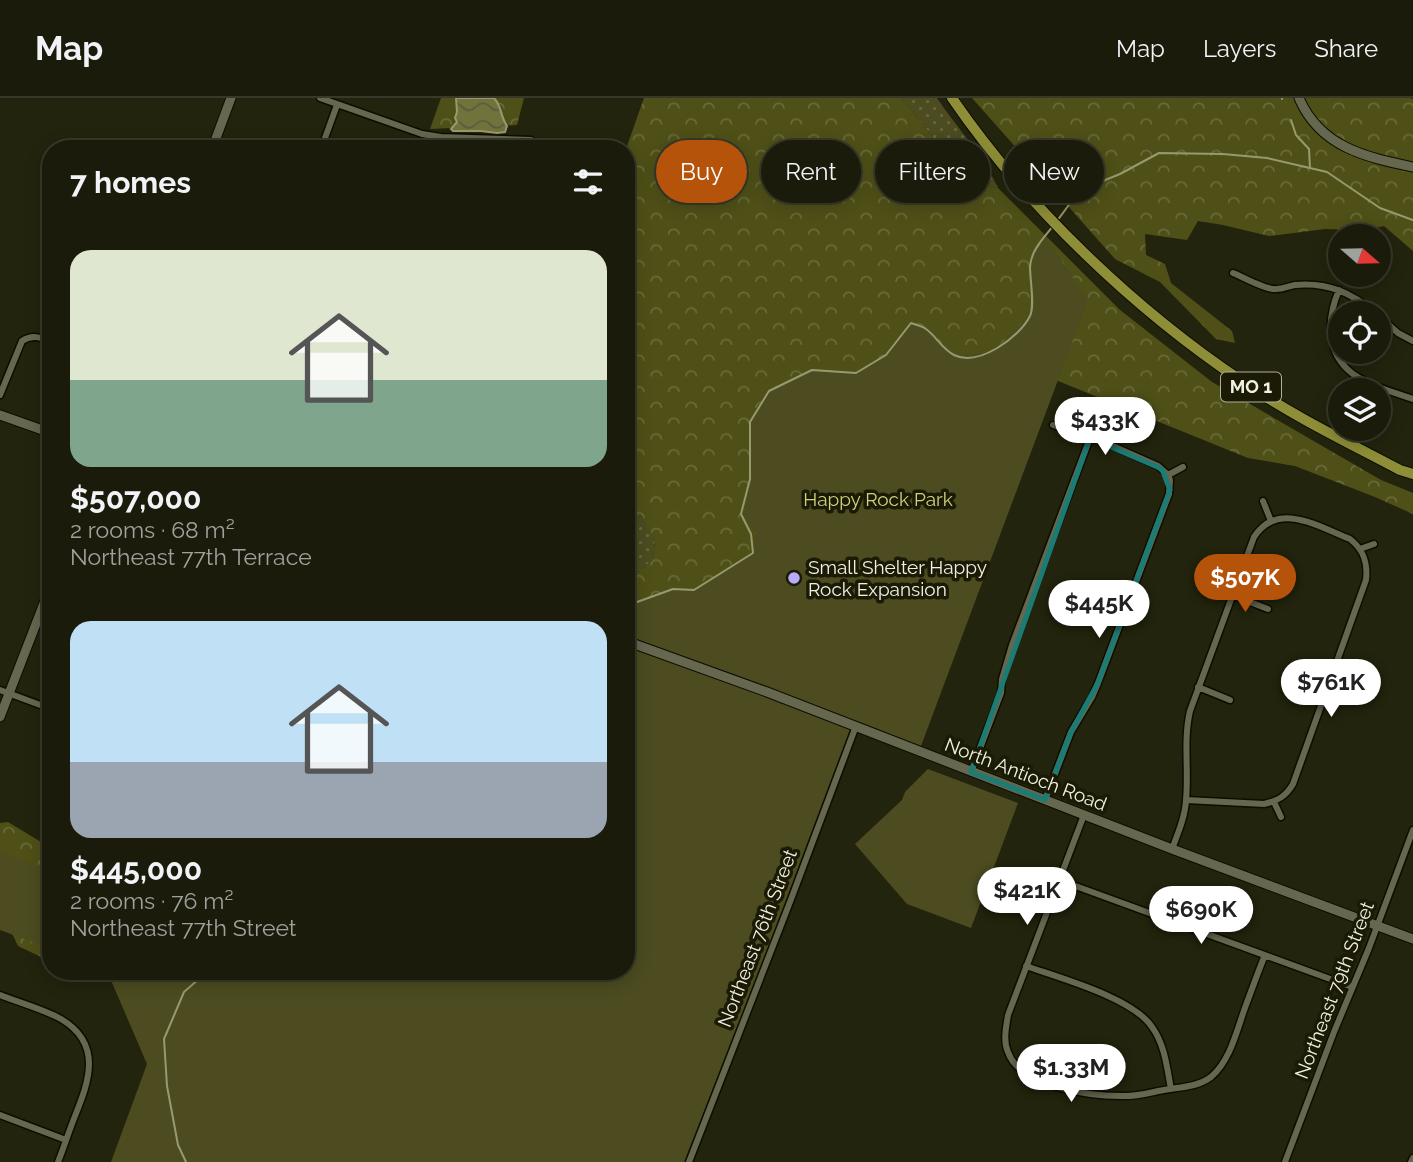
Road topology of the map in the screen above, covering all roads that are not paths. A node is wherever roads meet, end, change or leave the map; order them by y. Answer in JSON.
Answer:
{"nodes":[{"id":1,"x":231,"y":98,"type":"edge"},
{"id":2,"x":320,"y":98,"type":"edge"},
{"id":3,"x":952,"y":98,"type":"edge"},
{"id":4,"x":1299,"y":98,"type":"edge"},
{"id":5,"x":337,"y":105,"type":"junction"},
{"id":6,"x":215,"y":140,"type":"edge"},
{"id":7,"x":324,"y":140,"type":"edge"},
{"id":8,"x":531,"y":140,"type":"dead end"},
{"id":9,"x":1413,"y":167,"type":"edge"},
{"id":10,"x":1233,"y":273,"type":"dead end"},
{"id":11,"x":1339,"y":289,"type":"junction"},
{"id":12,"x":1360,"y":301,"type":"edge"},
{"id":13,"x":1391,"y":327,"type":"edge"},
{"id":14,"x":42,"y":339,"type":"edge"},
{"id":15,"x":1413,"y":341,"type":"edge"},
{"id":16,"x":0,"y":396,"type":"edge"},
{"id":17,"x":1413,"y":400,"type":"edge"},
{"id":18,"x":0,"y":415,"type":"edge"},
{"id":19,"x":1053,"y":425,"type":"dead end"},
{"id":20,"x":42,"y":430,"type":"edge"},
{"id":21,"x":1090,"y":438,"type":"junction"},
{"id":22,"x":1183,"y":467,"type":"dead end"},
{"id":23,"x":1413,"y":474,"type":"edge"},
{"id":24,"x":1168,"y":475,"type":"junction"},
{"id":25,"x":1263,"y":501,"type":"dead end"},
{"id":26,"x":1271,"y":521,"type":"junction"},
{"id":27,"x":1374,"y":544,"type":"dead end"},
{"id":28,"x":1360,"y":549,"type":"junction"},
{"id":29,"x":1232,"y":595,"type":"junction"},
{"id":30,"x":42,"y":605,"type":"edge"},
{"id":31,"x":1268,"y":609,"type":"dead end"},
{"id":32,"x":635,"y":644,"type":"edge"},
{"id":33,"x":1198,"y":687,"type":"junction"},
{"id":34,"x":4,"y":692,"type":"edge"},
{"id":35,"x":1230,"y":700,"type":"dead end"},
{"id":36,"x":42,"y":706,"type":"edge"},
{"id":37,"x":0,"y":717,"type":"edge"},
{"id":38,"x":856,"y":726,"type":"junction"},
{"id":39,"x":971,"y":772,"type":"junction"},
{"id":40,"x":1045,"y":800,"type":"junction"},
{"id":41,"x":1186,"y":800,"type":"junction"},
{"id":42,"x":1274,"y":802,"type":"junction"},
{"id":43,"x":1084,"y":815,"type":"junction"},
{"id":44,"x":1281,"y":817,"type":"dead end"},
{"id":45,"x":1413,"y":830,"type":"edge"},
{"id":46,"x":1172,"y":849,"type":"junction"},
{"id":47,"x":1059,"y":880,"type":"junction"},
{"id":48,"x":1377,"y":926,"type":"junction"},
{"id":49,"x":1413,"y":939,"type":"edge"},
{"id":50,"x":1265,"y":955,"type":"junction"},
{"id":51,"x":1026,"y":966,"type":"junction"},
{"id":52,"x":1352,"y":987,"type":"junction"},
{"id":53,"x":0,"y":995,"type":"edge"},
{"id":54,"x":1171,"y":1089,"type":"junction"},
{"id":55,"x":0,"y":1115,"type":"edge"},
{"id":56,"x":66,"y":1140,"type":"junction"},
{"id":57,"x":58,"y":1162,"type":"edge"},
{"id":58,"x":689,"y":1162,"type":"edge"},
{"id":59,"x":1285,"y":1162,"type":"edge"}],
"edges":[{"from":1,"to":6,"type":"street"},
{"from":2,"to":5,"type":"street"},
{"from":3,"to":23,"type":"main road","number":"MO 1"},
{"from":4,"to":9,"type":"street"},
{"from":5,"to":7,"type":"street"},
{"from":5,"to":8,"type":"street"},
{"from":10,"to":11,"type":"street"},
{"from":11,"to":12,"type":"street"},
{"from":11,"to":17,"type":"street"},
{"from":13,"to":15,"type":"street"},
{"from":14,"to":16,"type":"street"},
{"from":18,"to":20,"type":"street"},
{"from":19,"to":21,"type":"street"},
{"from":21,"to":24,"type":"street"},
{"from":21,"to":39,"type":"street"},
{"from":22,"to":24,"type":"street"},
{"from":24,"to":40,"type":"street"},
{"from":25,"to":26,"type":"street"},
{"from":26,"to":28,"type":"street"},
{"from":26,"to":29,"type":"street"},
{"from":27,"to":28,"type":"street"},
{"from":28,"to":42,"type":"street"},
{"from":29,"to":31,"type":"street"},
{"from":29,"to":33,"type":"street"},
{"from":30,"to":34,"type":"street"},
{"from":32,"to":38,"type":"street","name":"North Antioch Road"},
{"from":33,"to":35,"type":"street"},
{"from":33,"to":41,"type":"street"},
{"from":34,"to":36,"type":"street"},
{"from":34,"to":37,"type":"street"},
{"from":38,"to":39,"type":"street","name":"North Antioch Road"},
{"from":38,"to":58,"type":"street","name":"Northeast 76th Street"},
{"from":39,"to":40,"type":"street","name":"North Antioch Road"},
{"from":40,"to":43,"type":"street","name":"North Antioch Road"},
{"from":41,"to":42,"type":"street"},
{"from":41,"to":46,"type":"street"},
{"from":42,"to":44,"type":"street"},
{"from":43,"to":46,"type":"street","name":"North Antioch Road"},
{"from":43,"to":47,"type":"street"},
{"from":45,"to":48,"type":"street","name":"Northeast 79th Street"},
{"from":46,"to":48,"type":"street","name":"North Antioch Road"},
{"from":47,"to":50,"type":"street"},
{"from":47,"to":51,"type":"street"},
{"from":48,"to":49,"type":"street","name":"North Antioch Road"},
{"from":48,"to":52,"type":"street","name":"Northeast 79th Street"},
{"from":50,"to":52,"type":"street"},
{"from":50,"to":54,"type":"street"},
{"from":51,"to":54,"type":"street"},
{"from":51,"to":54,"type":"street"},
{"from":52,"to":59,"type":"street","name":"Northeast 79th Street"},
{"from":53,"to":56,"type":"street"},
{"from":55,"to":56,"type":"street"},
{"from":56,"to":57,"type":"street"}]}
